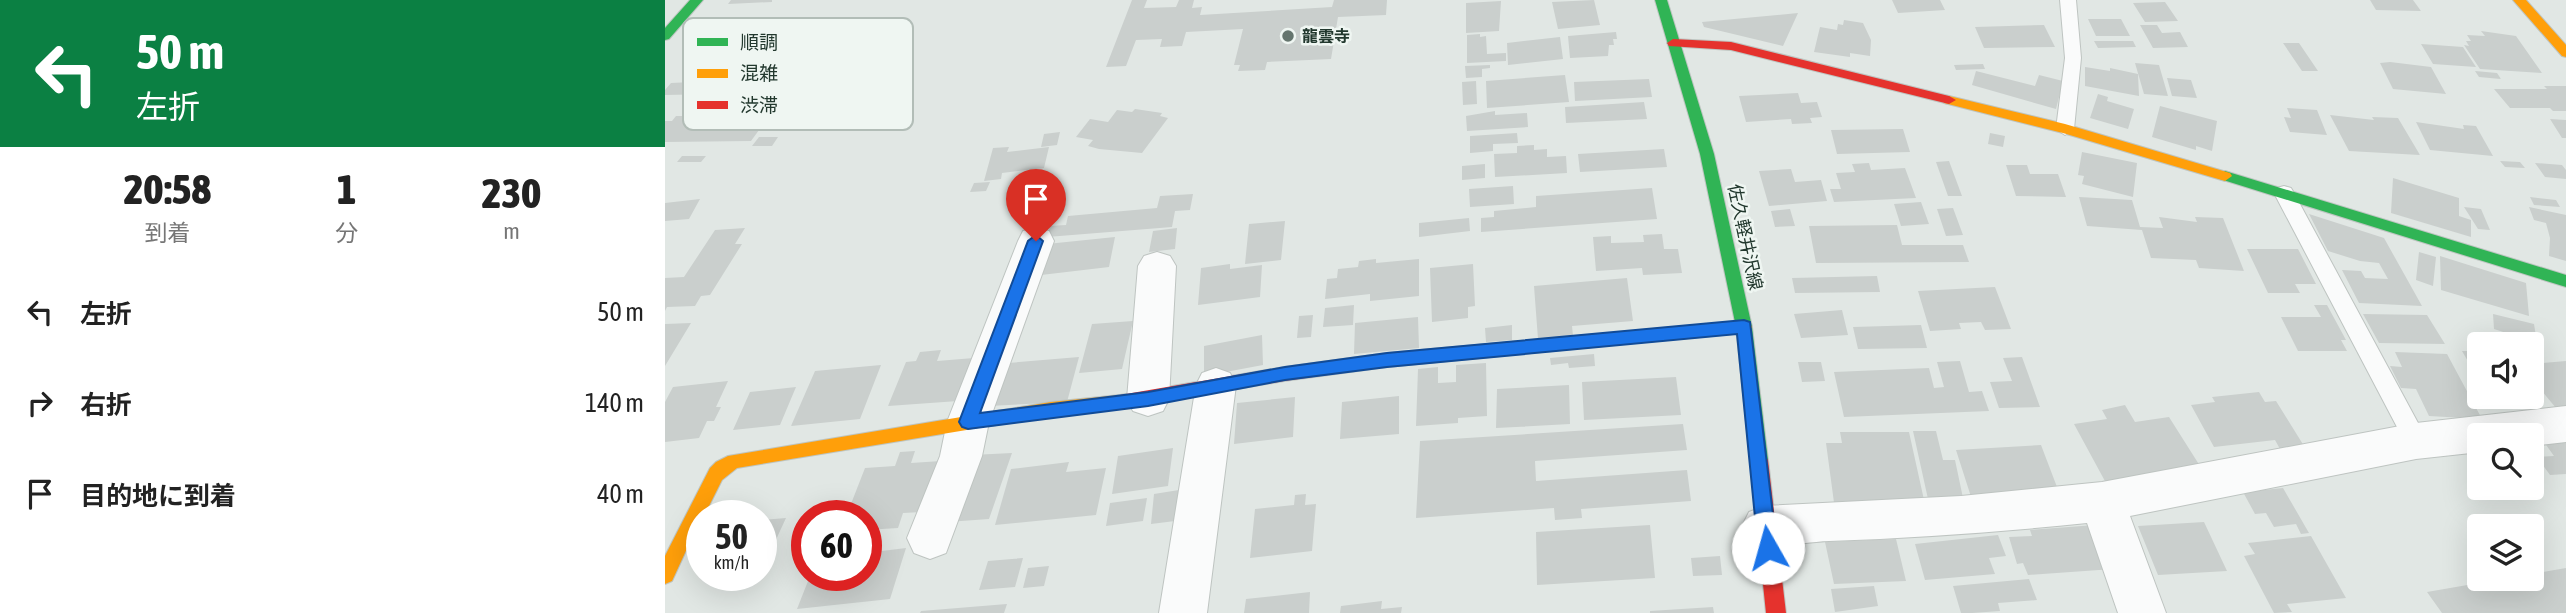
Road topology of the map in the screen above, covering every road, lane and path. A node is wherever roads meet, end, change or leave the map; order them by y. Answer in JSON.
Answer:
{"nodes":[{"id":1,"x":697,"y":0,"type":"edge"},
{"id":2,"x":1661,"y":0,"type":"edge"},
{"id":3,"x":2069,"y":0,"type":"edge"},
{"id":4,"x":2519,"y":0,"type":"edge"},
{"id":5,"x":665,"y":36,"type":"edge"},
{"id":6,"x":1673,"y":43,"type":"junction"},
{"id":7,"x":2566,"y":53,"type":"edge"},
{"id":8,"x":2065,"y":129,"type":"junction"},
{"id":9,"x":2284,"y":193,"type":"junction"},
{"id":10,"x":1036,"y":241,"type":"dead end"},
{"id":11,"x":1157,"y":266,"type":"dead end"},
{"id":12,"x":2566,"y":281,"type":"edge"},
{"id":13,"x":1744,"y":327,"type":"junction"},
{"id":14,"x":1216,"y":385,"type":"junction"},
{"id":15,"x":1148,"y":399,"type":"junction"},
{"id":16,"x":968,"y":422,"type":"junction"},
{"id":17,"x":2566,"y":424,"type":"edge"},
{"id":18,"x":2416,"y":441,"type":"junction"},
{"id":19,"x":2102,"y":502,"type":"junction"},
{"id":20,"x":1765,"y":526,"type":"junction"},
{"id":21,"x":930,"y":538,"type":"dead end"},
{"id":22,"x":665,"y":575,"type":"edge"},
{"id":23,"x":1184,"y":613,"type":"edge"},
{"id":24,"x":1776,"y":613,"type":"edge"},
{"id":25,"x":2142,"y":613,"type":"edge"}],
"edges":[{"from":1,"to":5,"type":"street"},
{"from":2,"to":6,"type":"street","name":"佐久軽井沢線"},
{"from":3,"to":8,"type":"lane"},
{"from":4,"to":7,"type":"street"},
{"from":6,"to":8,"type":"street"},
{"from":6,"to":13,"type":"street","name":"佐久軽井沢線"},
{"from":8,"to":9,"type":"street"},
{"from":9,"to":12,"type":"street"},
{"from":9,"to":18,"type":"lane"},
{"from":10,"to":16,"type":"street"},
{"from":11,"to":15,"type":"street"},
{"from":13,"to":14,"type":"street"},
{"from":13,"to":20,"type":"street","name":"佐久軽井沢線"},
{"from":14,"to":15,"type":"street"},
{"from":14,"to":23,"type":"street"},
{"from":15,"to":16,"type":"street"},
{"from":16,"to":21,"type":"street"},
{"from":16,"to":22,"type":"street"},
{"from":17,"to":18,"type":"street"},
{"from":18,"to":19,"type":"street"},
{"from":19,"to":20,"type":"street"},
{"from":19,"to":25,"type":"street"},
{"from":20,"to":24,"type":"street","name":"佐久軽井沢線"}]}
